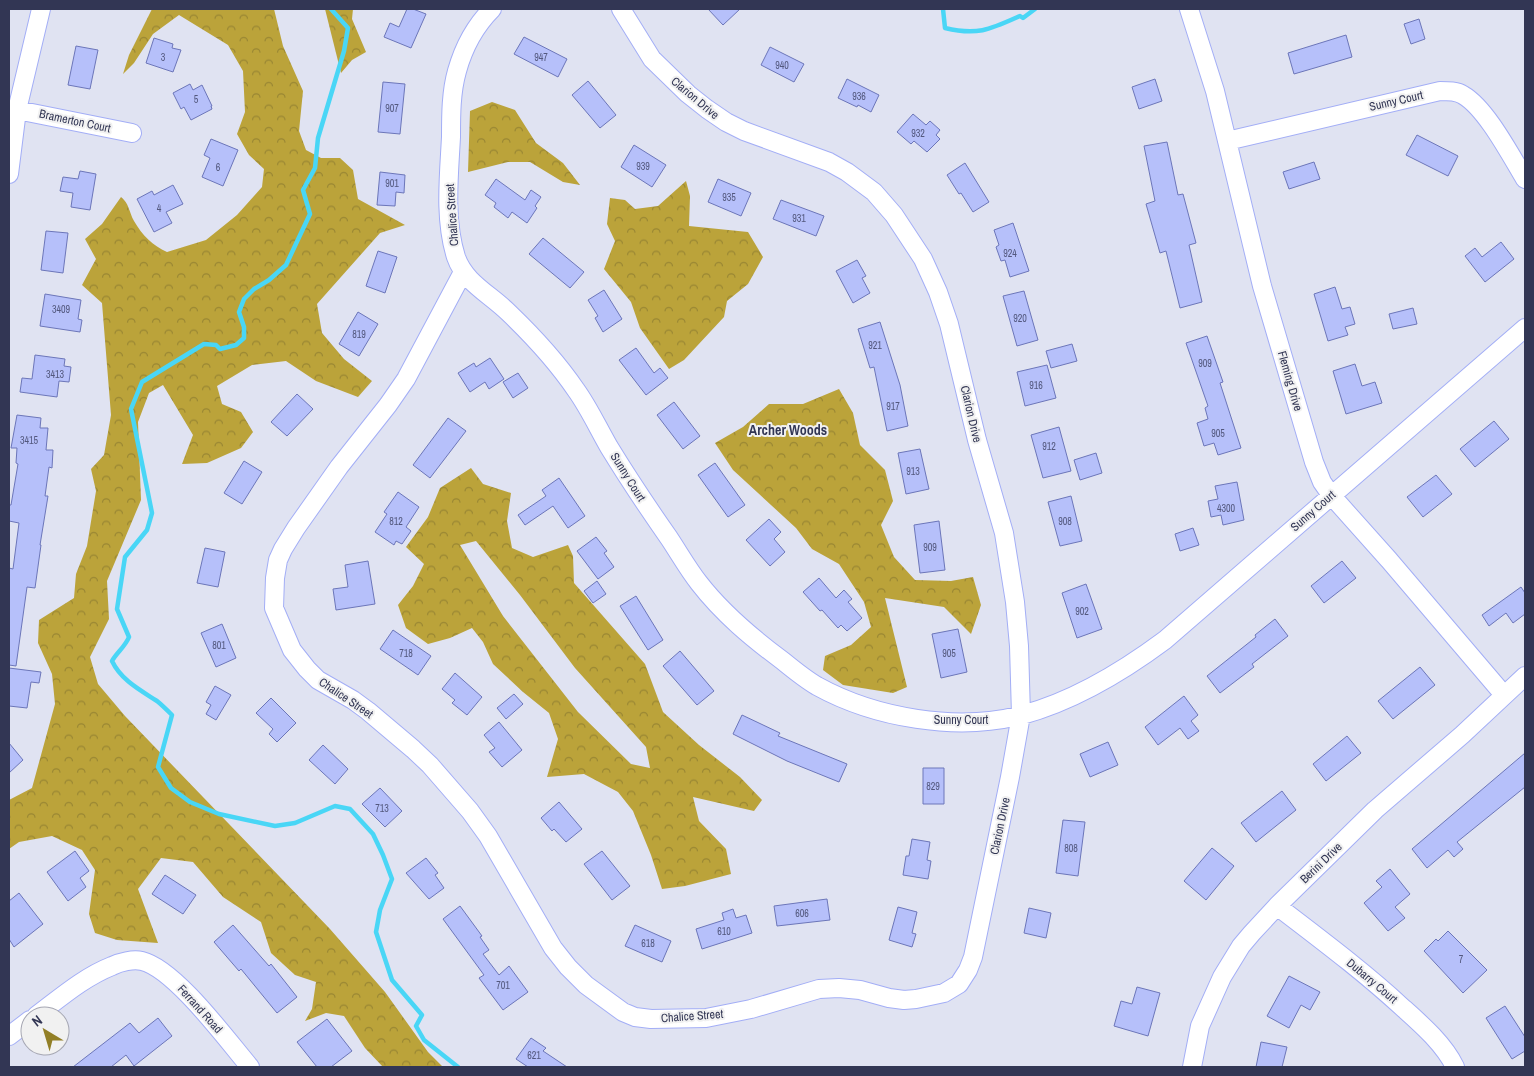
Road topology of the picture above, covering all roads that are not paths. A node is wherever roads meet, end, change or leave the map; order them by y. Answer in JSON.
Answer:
{"nodes":[{"id":1,"x":41,"y":9,"type":"edge"},
{"id":2,"x":492,"y":9,"type":"edge"},
{"id":3,"x":621,"y":9,"type":"edge"},
{"id":4,"x":1189,"y":9,"type":"edge"},
{"id":5,"x":17,"y":110,"type":"junction"},
{"id":6,"x":132,"y":133,"type":"dead end"},
{"id":7,"x":1227,"y":141,"type":"junction"},
{"id":8,"x":9,"y":174,"type":"edge"},
{"id":9,"x":1525,"y":179,"type":"edge"},
{"id":10,"x":464,"y":272,"type":"junction"},
{"id":11,"x":1525,"y":328,"type":"edge"},
{"id":12,"x":1331,"y":496,"type":"junction"},
{"id":13,"x":1525,"y":676,"type":"edge"},
{"id":14,"x":1504,"y":695,"type":"junction"},
{"id":15,"x":1021,"y":715,"type":"junction"},
{"id":16,"x":1277,"y":906,"type":"junction"},
{"id":17,"x":968,"y":970,"type":"joint"},
{"id":18,"x":50,"y":1006,"type":"edge"},
{"id":19,"x":20,"y":1028,"type":"edge"},
{"id":20,"x":9,"y":1036,"type":"edge"},
{"id":21,"x":250,"y":1067,"type":"edge"},
{"id":22,"x":1192,"y":1067,"type":"edge"},
{"id":23,"x":1455,"y":1067,"type":"edge"}],
"edges":[{"from":1,"to":5,"type":"street"},
{"from":2,"to":10,"type":"street","name":"Chalice Street"},
{"from":3,"to":15,"type":"street","name":"Clarion Drive"},
{"from":4,"to":7,"type":"street","name":"Fleming Drive"},
{"from":5,"to":6,"type":"street","name":"Bramerton Court"},
{"from":5,"to":8,"type":"street"},
{"from":7,"to":9,"type":"street","name":"Sunny Court"},
{"from":7,"to":12,"type":"street","name":"Fleming Drive"},
{"from":10,"to":15,"type":"street","name":"Sunny Court"},
{"from":10,"to":17,"type":"street","name":"Chalice Street"},
{"from":11,"to":12,"type":"street","name":"Sunny Court"},
{"from":12,"to":14,"type":"street","name":"Fleming Drive"},
{"from":12,"to":15,"type":"street","name":"Sunny Court"},
{"from":13,"to":14,"type":"street","name":"Berini Drive"},
{"from":14,"to":16,"type":"street","name":"Berini Drive"},
{"from":15,"to":17,"type":"street","name":"Clarion Drive"},
{"from":16,"to":22,"type":"street","name":"Berini Drive"},
{"from":16,"to":23,"type":"street","name":"Dubarry Court"},
{"from":18,"to":21,"type":"street","name":"Ferrand Road"},
{"from":19,"to":20,"type":"street"}]}
